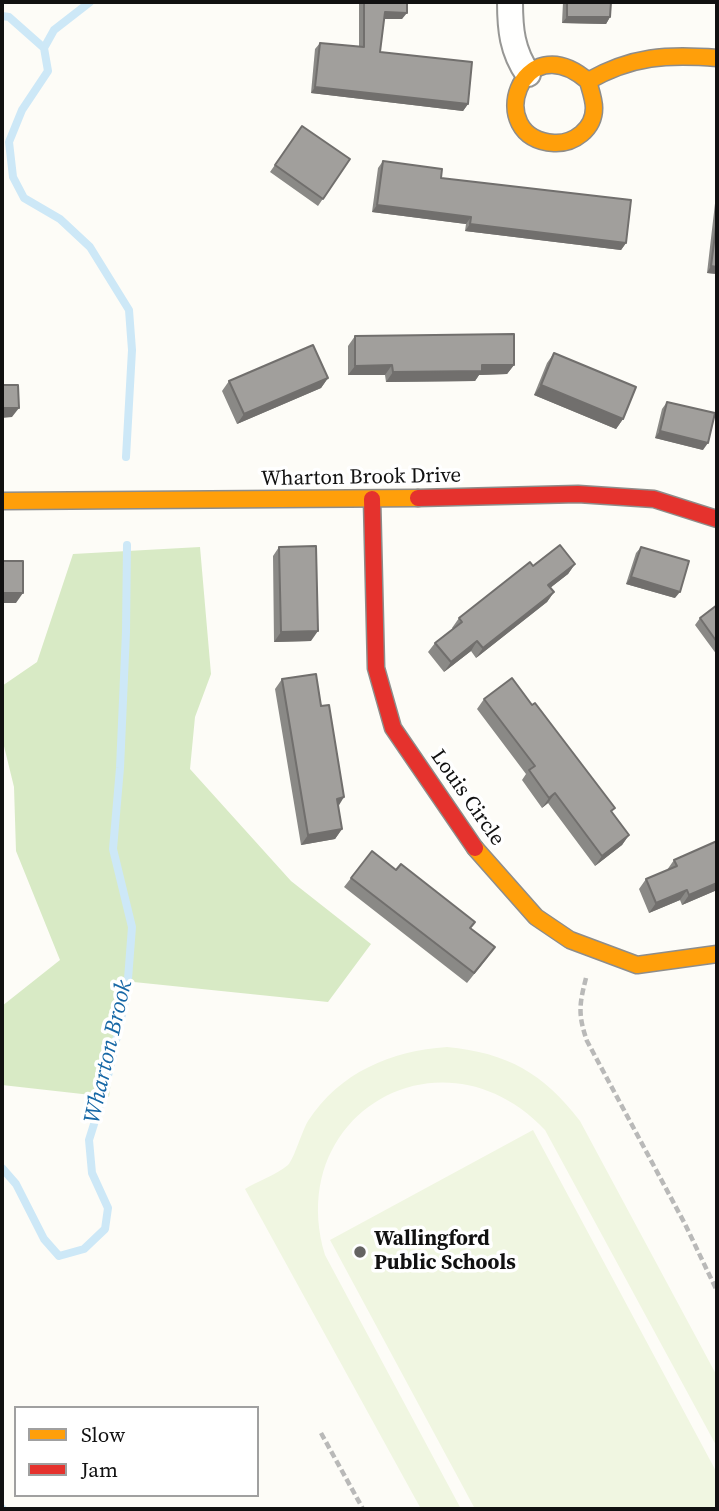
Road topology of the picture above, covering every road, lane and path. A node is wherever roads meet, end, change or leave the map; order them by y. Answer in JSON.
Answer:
{"nodes":[{"id":1,"x":510,"y":2,"type":"edge"},
{"id":2,"x":717,"y":58,"type":"edge"},
{"id":3,"x":528,"y":74,"type":"junction"},
{"id":4,"x":589,"y":81,"type":"junction"},
{"id":5,"x":372,"y":499,"type":"junction"},
{"id":6,"x":2,"y":501,"type":"edge"},
{"id":7,"x":717,"y":519,"type":"edge"},
{"id":8,"x":717,"y":954,"type":"edge"},
{"id":9,"x":586,"y":978,"type":"dead end"},
{"id":10,"x":717,"y":1291,"type":"edge"},
{"id":11,"x":321,"y":1433,"type":"dead end"},
{"id":12,"x":363,"y":1509,"type":"edge"}],
"edges":[{"from":1,"to":3,"type":"street"},
{"from":2,"to":4,"type":"street"},
{"from":3,"to":4,"type":"street"},
{"from":3,"to":4,"type":"street"},
{"from":5,"to":6,"type":"street","name":"Wharton Brook Drive"},
{"from":5,"to":7,"type":"street","name":"Wharton Brook Drive"},
{"from":5,"to":8,"type":"street","name":"Louis Circle"},
{"from":9,"to":10,"type":"path"},
{"from":11,"to":12,"type":"path"}]}
